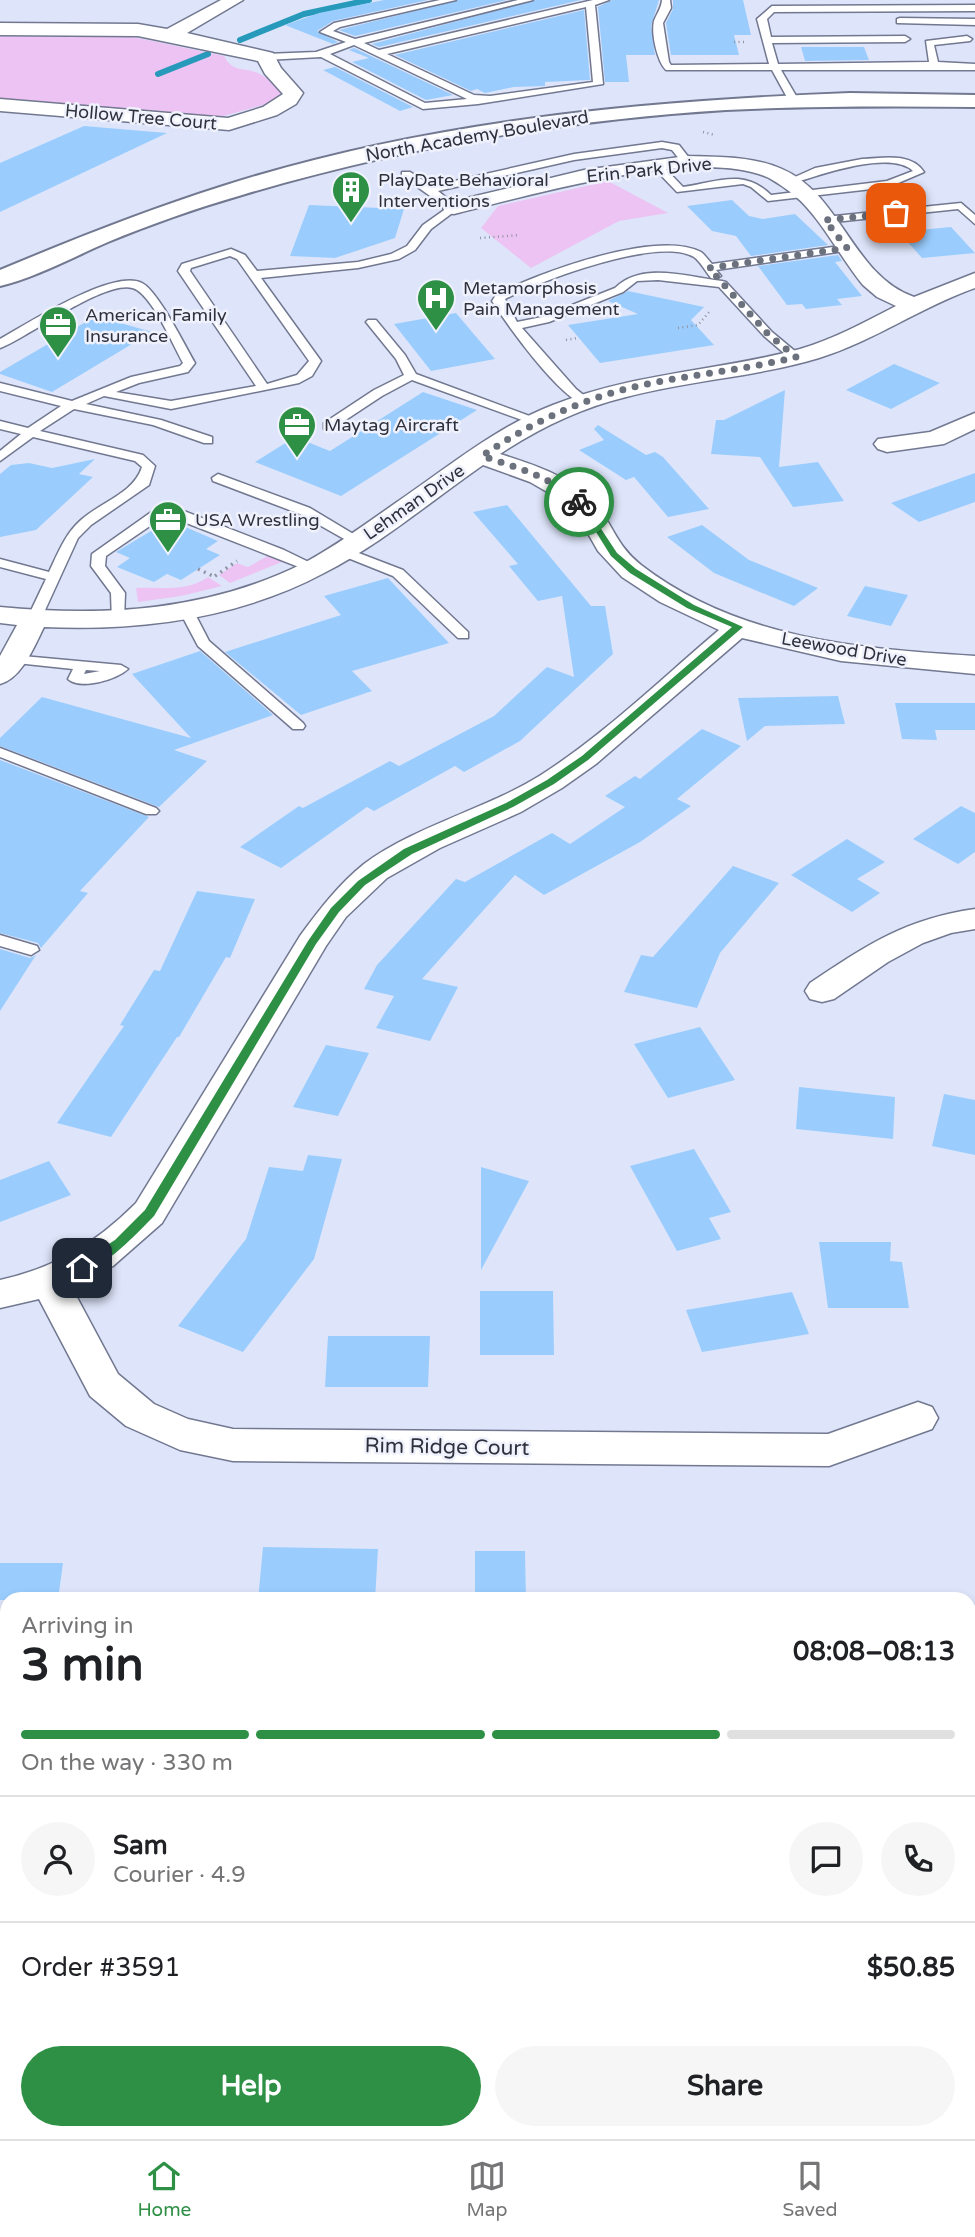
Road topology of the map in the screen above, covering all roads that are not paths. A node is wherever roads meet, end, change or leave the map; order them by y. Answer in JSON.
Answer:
{"nodes":[{"id":1,"x":234,"y":0,"type":"edge"},
{"id":2,"x":452,"y":0,"type":"edge"},
{"id":3,"x":529,"y":0,"type":"edge"},
{"id":4,"x":604,"y":0,"type":"edge"},
{"id":5,"x":666,"y":0,"type":"edge"},
{"id":6,"x":590,"y":4,"type":"junction"},
{"id":7,"x":950,"y":4,"type":"edge"},
{"id":8,"x":895,"y":7,"type":"junction"},
{"id":9,"x":975,"y":8,"type":"edge"},
{"id":10,"x":964,"y":21,"type":"junction"},
{"id":11,"x":900,"y":22,"type":"junction"},
{"id":12,"x":975,"y":22,"type":"edge"},
{"id":13,"x":0,"y":29,"type":"edge"},
{"id":14,"x":170,"y":35,"type":"junction"},
{"id":15,"x":905,"y":39,"type":"junction"},
{"id":16,"x":767,"y":40,"type":"junction"},
{"id":17,"x":788,"y":40,"type":"junction"},
{"id":18,"x":355,"y":42,"type":"junction"},
{"id":19,"x":379,"y":53,"type":"junction"},
{"id":20,"x":323,"y":54,"type":"junction"},
{"id":21,"x":971,"y":56,"type":"edge"},
{"id":22,"x":266,"y":57,"type":"junction"},
{"id":23,"x":876,"y":65,"type":"junction"},
{"id":24,"x":913,"y":65,"type":"junction"},
{"id":25,"x":934,"y":65,"type":"junction"},
{"id":26,"x":774,"y":66,"type":"junction"},
{"id":27,"x":490,"y":99,"type":"junction"},
{"id":28,"x":794,"y":101,"type":"junction"},
{"id":29,"x":975,"y":101,"type":"edge"},
{"id":30,"x":0,"y":105,"type":"edge"},
{"id":31,"x":688,"y":163,"type":"junction"},
{"id":32,"x":657,"y":166,"type":"junction"},
{"id":33,"x":406,"y":174,"type":"dead end"},
{"id":34,"x":798,"y":187,"type":"junction"},
{"id":35,"x":430,"y":190,"type":"junction"},
{"id":36,"x":454,"y":208,"type":"junction"},
{"id":37,"x":825,"y":220,"type":"junction"},
{"id":38,"x":975,"y":221,"type":"edge"},
{"id":39,"x":847,"y":248,"type":"junction"},
{"id":40,"x":709,"y":268,"type":"junction"},
{"id":41,"x":253,"y":275,"type":"junction"},
{"id":42,"x":0,"y":279,"type":"edge"},
{"id":43,"x":975,"y":280,"type":"edge"},
{"id":44,"x":722,"y":284,"type":"junction"},
{"id":45,"x":915,"y":305,"type":"junction"},
{"id":46,"x":372,"y":322,"type":"dead end"},
{"id":47,"x":514,"y":326,"type":"junction"},
{"id":48,"x":0,"y":344,"type":"edge"},
{"id":49,"x":796,"y":357,"type":"junction"},
{"id":50,"x":411,"y":376,"type":"junction"},
{"id":51,"x":0,"y":387,"type":"edge"},
{"id":52,"x":264,"y":388,"type":"junction"},
{"id":53,"x":105,"y":393,"type":"junction"},
{"id":54,"x":585,"y":401,"type":"junction"},
{"id":55,"x":72,"y":405,"type":"junction"},
{"id":56,"x":975,"y":420,"type":"edge"},
{"id":57,"x":537,"y":421,"type":"junction"},
{"id":58,"x":0,"y":425,"type":"edge"},
{"id":59,"x":328,"y":426,"type":"dead end"},
{"id":60,"x":29,"y":434,"type":"junction"},
{"id":61,"x":208,"y":440,"type":"dead end"},
{"id":62,"x":887,"y":444,"type":"dead end"},
{"id":63,"x":482,"y":456,"type":"junction"},
{"id":64,"x":0,"y":457,"type":"edge"},
{"id":65,"x":218,"y":478,"type":"dead end"},
{"id":66,"x":351,"y":546,"type":"junction"},
{"id":67,"x":0,"y":563,"type":"edge"},
{"id":68,"x":314,"y":568,"type":"junction"},
{"id":69,"x":54,"y":578,"type":"junction"},
{"id":70,"x":187,"y":612,"type":"junction"},
{"id":71,"x":0,"y":615,"type":"edge"},
{"id":72,"x":34,"y":619,"type":"junction"},
{"id":73,"x":117,"y":620,"type":"junction"},
{"id":74,"x":739,"y":627,"type":"junction"},
{"id":75,"x":463,"y":635,"type":"dead end"},
{"id":76,"x":975,"y":665,"type":"edge"},
{"id":77,"x":81,"y":666,"type":"dead end"},
{"id":78,"x":6,"y":667,"type":"edge"},
{"id":79,"x":298,"y":726,"type":"dead end"},
{"id":80,"x":0,"y":752,"type":"edge"},
{"id":81,"x":151,"y":811,"type":"dead end"},
{"id":82,"x":975,"y":919,"type":"edge"},
{"id":83,"x":0,"y":940,"type":"edge"},
{"id":84,"x":31,"y":950,"type":"dead end"},
{"id":85,"x":822,"y":991,"type":"dead end"},
{"id":86,"x":49,"y":1281,"type":"junction"},
{"id":87,"x":0,"y":1294,"type":"edge"},
{"id":88,"x":918,"y":1418,"type":"dead end"}],
"edges":[{"from":1,"to":14,"type":"street"},
{"from":2,"to":18,"type":"lane"},
{"from":3,"to":18,"type":"lane"},
{"from":4,"to":6,"type":"lane"},
{"from":5,"to":26,"type":"lane"},
{"from":6,"to":19,"type":"lane"},
{"from":6,"to":27,"type":"lane"},
{"from":7,"to":8,"type":"lane"},
{"from":7,"to":9,"type":"lane"},
{"from":8,"to":11,"type":"lane"},
{"from":8,"to":16,"type":"lane"},
{"from":10,"to":11,"type":"lane"},
{"from":10,"to":12,"type":"lane"},
{"from":10,"to":21,"type":"lane"},
{"from":11,"to":15,"type":"lane"},
{"from":13,"to":14,"type":"street"},
{"from":14,"to":22,"type":"street"},
{"from":15,"to":17,"type":"lane"},
{"from":15,"to":24,"type":"lane"},
{"from":16,"to":17,"type":"lane"},
{"from":16,"to":26,"type":"lane"},
{"from":17,"to":23,"type":"lane"},
{"from":18,"to":19,"type":"lane"},
{"from":18,"to":20,"type":"lane"},
{"from":19,"to":27,"type":"lane"},
{"from":20,"to":22,"type":"lane"},
{"from":20,"to":27,"type":"lane"},
{"from":21,"to":25,"type":"lane"},
{"from":21,"to":25,"type":"lane"},
{"from":22,"to":30,"type":"street","name":"Hollow Tree Court"},
{"from":23,"to":24,"type":"lane"},
{"from":23,"to":26,"type":"lane"},
{"from":24,"to":25,"type":"lane"},
{"from":26,"to":28,"type":"lane"},
{"from":28,"to":29,"type":"highway","name":"North Academy Boulevard"},
{"from":28,"to":42,"type":"highway","name":"North Academy Boulevard"},
{"from":31,"to":32,"type":"street","name":"Erin Park Drive"},
{"from":31,"to":34,"type":"street","name":"Erin Park Drive"},
{"from":31,"to":35,"type":"lane"},
{"from":32,"to":34,"type":"lane"},
{"from":32,"to":36,"type":"street","name":"Erin Park Drive"},
{"from":33,"to":35,"type":"lane"},
{"from":34,"to":34,"type":"lane"},
{"from":34,"to":37,"type":"street"},
{"from":35,"to":36,"type":"lane"},
{"from":36,"to":41,"type":"lane"},
{"from":37,"to":38,"type":"lane"},
{"from":37,"to":39,"type":"street"},
{"from":39,"to":40,"type":"lane"},
{"from":39,"to":45,"type":"street"},
{"from":40,"to":44,"type":"lane"},
{"from":40,"to":47,"type":"lane"},
{"from":41,"to":52,"type":"lane"},
{"from":41,"to":52,"type":"lane"},
{"from":43,"to":45,"type":"street","name":"Lehman Drive"},
{"from":44,"to":47,"type":"lane"},
{"from":44,"to":49,"type":"lane"},
{"from":45,"to":49,"type":"street","name":"Lehman Drive"},
{"from":46,"to":50,"type":"lane"},
{"from":47,"to":54,"type":"lane"},
{"from":48,"to":53,"type":"lane"},
{"from":49,"to":54,"type":"street","name":"Lehman Drive"},
{"from":50,"to":57,"type":"lane"},
{"from":50,"to":59,"type":"lane"},
{"from":51,"to":55,"type":"lane"},
{"from":52,"to":53,"type":"lane"},
{"from":53,"to":55,"type":"lane"},
{"from":54,"to":57,"type":"street","name":"Lehman Drive"},
{"from":55,"to":60,"type":"lane"},
{"from":55,"to":61,"type":"lane"},
{"from":56,"to":62,"type":"street"},
{"from":57,"to":63,"type":"street","name":"Lehman Drive"},
{"from":58,"to":60,"type":"lane"},
{"from":60,"to":64,"type":"lane"},
{"from":60,"to":69,"type":"lane"},
{"from":63,"to":66,"type":"street","name":"Lehman Drive"},
{"from":63,"to":74,"type":"street","name":"Leewood Drive"},
{"from":65,"to":66,"type":"lane"},
{"from":66,"to":68,"type":"street","name":"Lehman Drive"},
{"from":66,"to":75,"type":"lane"},
{"from":67,"to":69,"type":"lane"},
{"from":68,"to":70,"type":"street","name":"Lehman Drive"},
{"from":68,"to":73,"type":"lane"},
{"from":69,"to":72,"type":"lane"},
{"from":70,"to":73,"type":"street","name":"Lehman Drive"},
{"from":70,"to":79,"type":"lane"},
{"from":71,"to":72,"type":"street","name":"Lehman Drive"},
{"from":72,"to":73,"type":"street","name":"Lehman Drive"},
{"from":72,"to":78,"type":"street"},
{"from":74,"to":76,"type":"street","name":"Leewood Drive"},
{"from":74,"to":86,"type":"street"},
{"from":77,"to":78,"type":"lane"},
{"from":80,"to":81,"type":"lane"},
{"from":82,"to":85,"type":"street"},
{"from":83,"to":84,"type":"lane"},
{"from":86,"to":87,"type":"street"},
{"from":86,"to":88,"type":"street","name":"Rim Ridge Court"}]}
